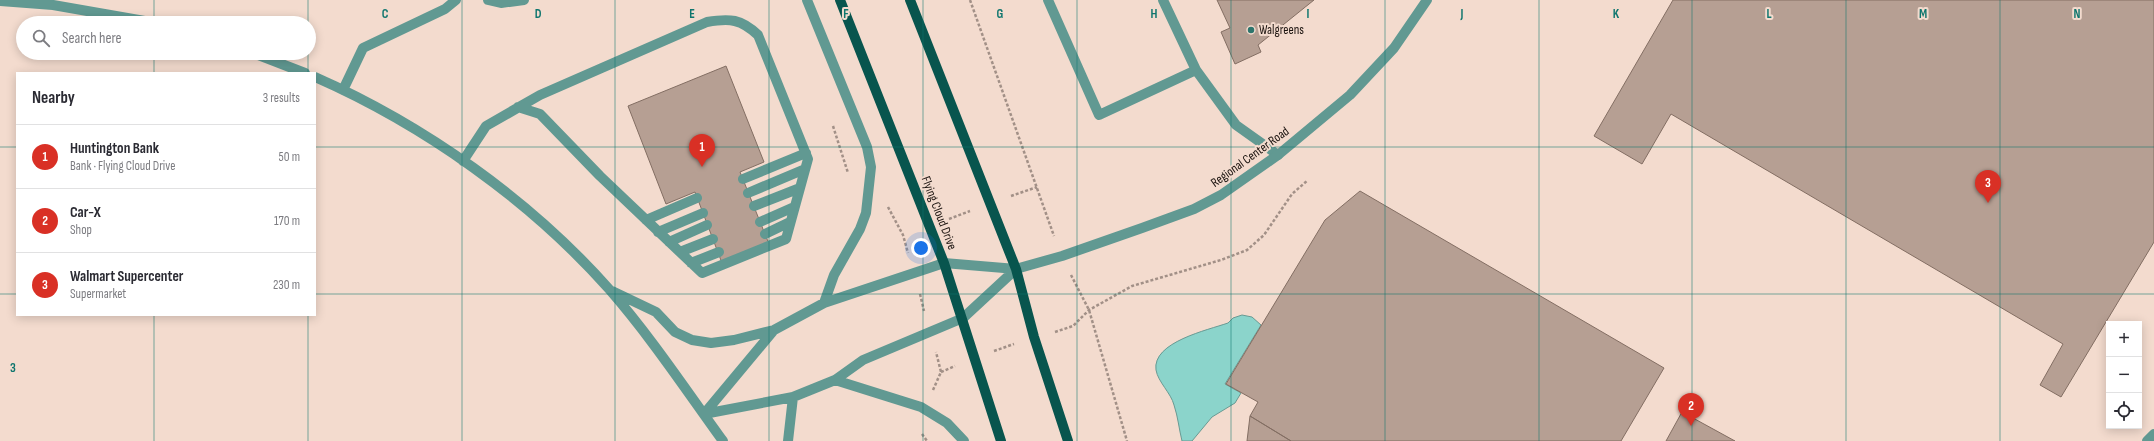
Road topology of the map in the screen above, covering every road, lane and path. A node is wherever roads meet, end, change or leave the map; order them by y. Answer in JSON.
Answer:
{"nodes":[{"id":1,"x":456,"y":0,"type":"edge"},
{"id":2,"x":488,"y":0,"type":"edge"},
{"id":3,"x":524,"y":0,"type":"edge"},
{"id":4,"x":807,"y":0,"type":"edge"},
{"id":5,"x":840,"y":0,"type":"edge"},
{"id":6,"x":910,"y":0,"type":"edge"},
{"id":7,"x":970,"y":0,"type":"edge"},
{"id":8,"x":1048,"y":0,"type":"edge"},
{"id":9,"x":1163,"y":0,"type":"edge"},
{"id":10,"x":1427,"y":0,"type":"edge"},
{"id":11,"x":0,"y":1,"type":"edge"},
{"id":12,"x":116,"y":16,"type":"edge"},
{"id":13,"x":271,"y":60,"type":"edge"},
{"id":14,"x":1196,"y":70,"type":"junction"},
{"id":15,"x":302,"y":72,"type":"edge"},
{"id":16,"x":316,"y":77,"type":"edge"},
{"id":17,"x":343,"y":90,"type":"junction"},
{"id":18,"x":518,"y":107,"type":"junction"},
{"id":19,"x":806,"y":153,"type":"junction"},
{"id":20,"x":1278,"y":155,"type":"junction"},
{"id":21,"x":463,"y":161,"type":"junction"},
{"id":22,"x":805,"y":169,"type":"junction"},
{"id":23,"x":743,"y":178,"type":"dead end"},
{"id":24,"x":1308,"y":180,"type":"dead end"},
{"id":25,"x":800,"y":188,"type":"junction"},
{"id":26,"x":748,"y":193,"type":"dead end"},
{"id":27,"x":697,"y":198,"type":"dead end"},
{"id":28,"x":754,"y":206,"type":"dead end"},
{"id":29,"x":794,"y":207,"type":"junction"},
{"id":30,"x":703,"y":213,"type":"dead end"},
{"id":31,"x":646,"y":220,"type":"junction"},
{"id":32,"x":760,"y":222,"type":"dead end"},
{"id":33,"x":790,"y":222,"type":"junction"},
{"id":34,"x":708,"y":225,"type":"dead end"},
{"id":35,"x":658,"y":232,"type":"junction"},
{"id":36,"x":765,"y":234,"type":"dead end"},
{"id":37,"x":713,"y":239,"type":"dead end"},
{"id":38,"x":669,"y":242,"type":"junction"},
{"id":39,"x":680,"y":252,"type":"junction"},
{"id":40,"x":718,"y":252,"type":"dead end"},
{"id":41,"x":1062,"y":256,"type":"junction"},
{"id":42,"x":944,"y":262,"type":"junction"},
{"id":43,"x":691,"y":263,"type":"junction"},
{"id":44,"x":1016,"y":269,"type":"junction"},
{"id":45,"x":609,"y":290,"type":"junction"},
{"id":46,"x":824,"y":303,"type":"junction"},
{"id":47,"x":1088,"y":310,"type":"junction"},
{"id":48,"x":963,"y":318,"type":"junction"},
{"id":49,"x":774,"y":330,"type":"junction"},
{"id":50,"x":835,"y":380,"type":"junction"},
{"id":51,"x":793,"y":397,"type":"junction"},
{"id":52,"x":704,"y":414,"type":"junction"},
{"id":53,"x":2154,"y":434,"type":"edge"},
{"id":54,"x":723,"y":441,"type":"edge"},
{"id":55,"x":788,"y":441,"type":"edge"},
{"id":56,"x":964,"y":441,"type":"edge"},
{"id":57,"x":1001,"y":441,"type":"edge"},
{"id":58,"x":1068,"y":441,"type":"edge"},
{"id":59,"x":1127,"y":441,"type":"edge"},
{"id":60,"x":2147,"y":441,"type":"edge"}],
"edges":[{"from":1,"to":17,"type":"street"},
{"from":2,"to":3,"type":"street"},
{"from":4,"to":46,"type":"street"},
{"from":5,"to":42,"type":"main road","name":"Flying Cloud Drive"},
{"from":6,"to":44,"type":"main road"},
{"from":7,"to":41,"type":"path"},
{"from":8,"to":14,"type":"street"},
{"from":9,"to":14,"type":"street"},
{"from":10,"to":20,"type":"street","name":"Regional Center Road"},
{"from":11,"to":12,"type":"street"},
{"from":13,"to":15,"type":"street"},
{"from":14,"to":20,"type":"street"},
{"from":16,"to":17,"type":"street"},
{"from":17,"to":21,"type":"street"},
{"from":18,"to":19,"type":"street"},
{"from":18,"to":21,"type":"street"},
{"from":18,"to":31,"type":"street"},
{"from":19,"to":22,"type":"street"},
{"from":19,"to":23,"type":"street"},
{"from":20,"to":41,"type":"street","name":"Regional Center Road"},
{"from":21,"to":45,"type":"street"},
{"from":22,"to":25,"type":"street"},
{"from":22,"to":26,"type":"street"},
{"from":24,"to":47,"type":"path"},
{"from":25,"to":28,"type":"street"},
{"from":25,"to":29,"type":"street"},
{"from":27,"to":31,"type":"street"},
{"from":29,"to":32,"type":"street"},
{"from":29,"to":33,"type":"street"},
{"from":30,"to":35,"type":"street"},
{"from":31,"to":35,"type":"street"},
{"from":33,"to":36,"type":"street"},
{"from":33,"to":43,"type":"street"},
{"from":34,"to":38,"type":"street"},
{"from":35,"to":38,"type":"street"},
{"from":37,"to":39,"type":"street"},
{"from":38,"to":39,"type":"street"},
{"from":39,"to":43,"type":"street"},
{"from":40,"to":43,"type":"street"},
{"from":41,"to":44,"type":"street","name":"Regional Center Road"},
{"from":41,"to":47,"type":"path"},
{"from":42,"to":44,"type":"street","name":"Regional Center Road"},
{"from":42,"to":46,"type":"street"},
{"from":42,"to":48,"type":"main road","name":"Flying Cloud Drive"},
{"from":44,"to":48,"type":"street","name":"Regional Center Road"},
{"from":44,"to":58,"type":"main road"},
{"from":45,"to":49,"type":"street"},
{"from":45,"to":52,"type":"street"},
{"from":46,"to":49,"type":"street"},
{"from":47,"to":59,"type":"path"},
{"from":48,"to":50,"type":"street","name":"Regional Center Road"},
{"from":48,"to":57,"type":"main road","name":"Flying Cloud Drive"},
{"from":49,"to":52,"type":"street"},
{"from":50,"to":51,"type":"street","name":"Regional Center Road"},
{"from":50,"to":56,"type":"street"},
{"from":51,"to":52,"type":"street","name":"Regional Center Road"},
{"from":51,"to":55,"type":"street"},
{"from":52,"to":54,"type":"street"},
{"from":53,"to":60,"type":"street"}]}
